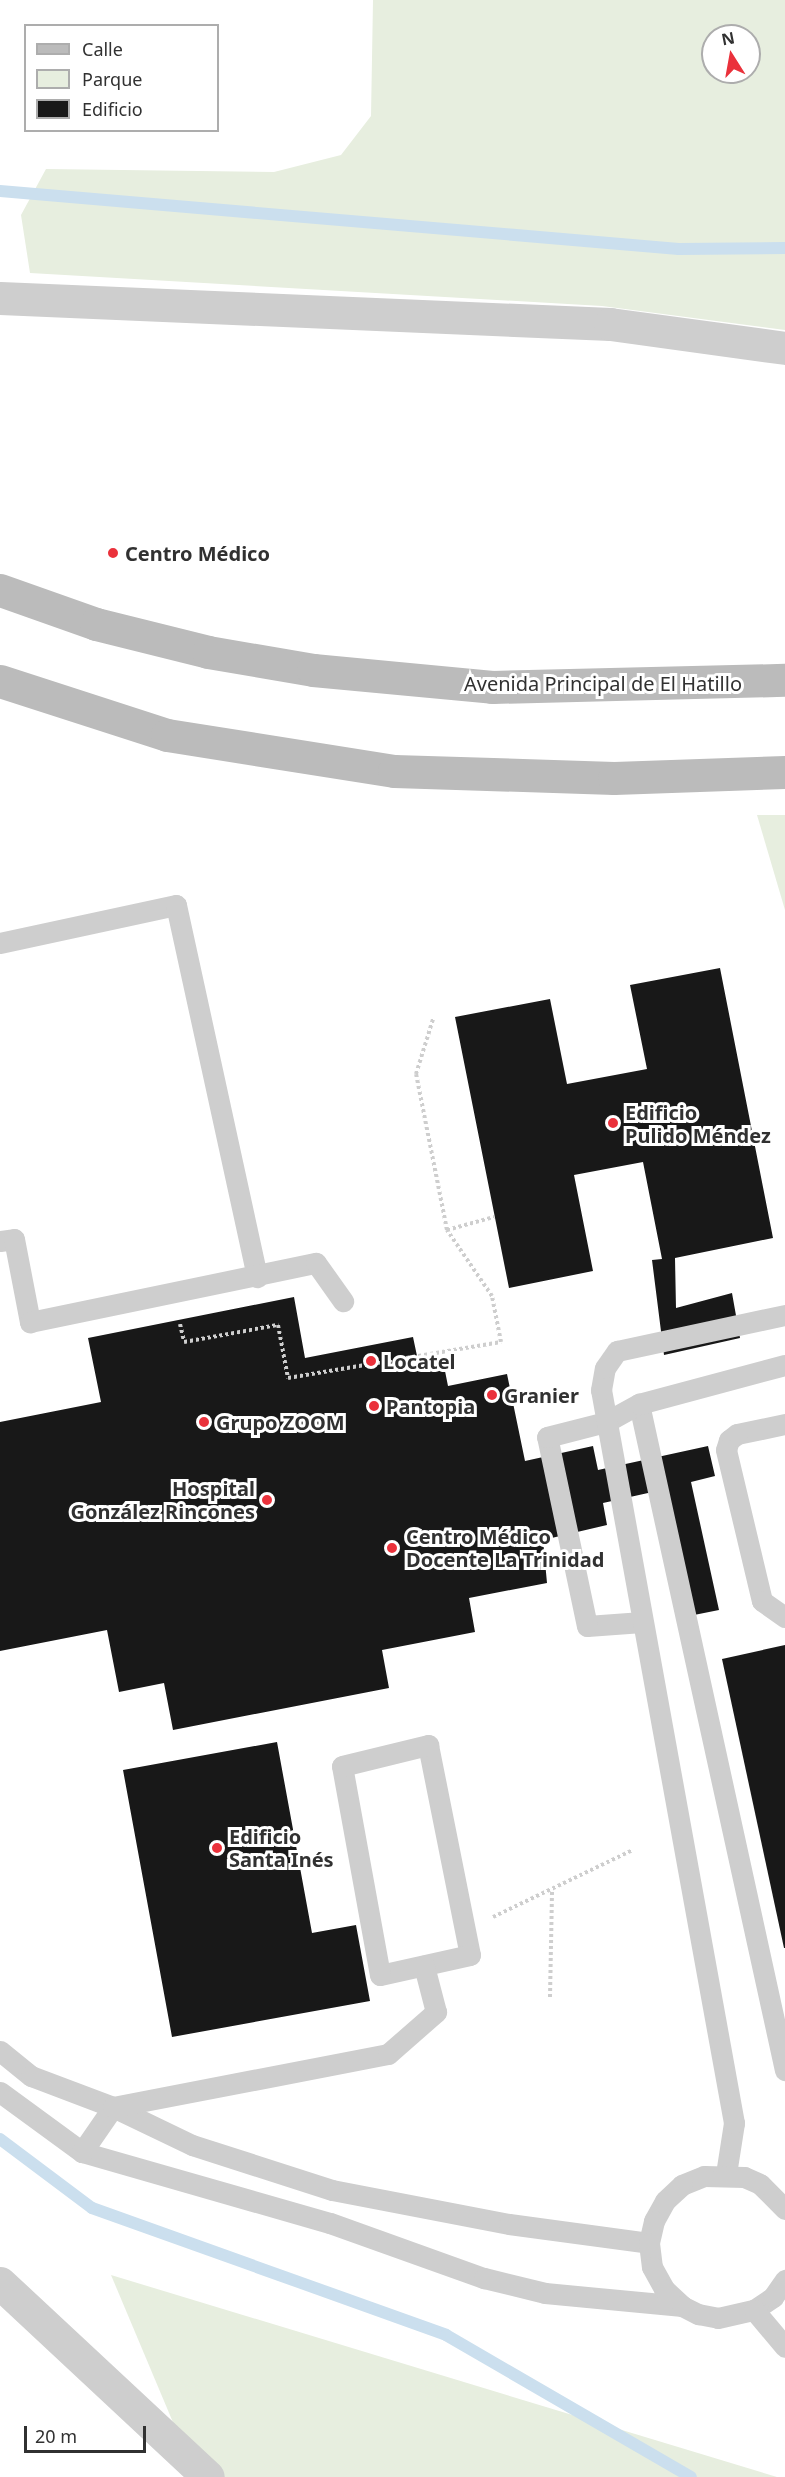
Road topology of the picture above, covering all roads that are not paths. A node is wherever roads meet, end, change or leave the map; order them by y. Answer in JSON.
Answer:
{"nodes":[{"id":1,"x":0,"y":298,"type":"edge"},
{"id":2,"x":785,"y":348,"type":"edge"},
{"id":3,"x":0,"y":590,"type":"edge"},
{"id":4,"x":785,"y":680,"type":"edge"},
{"id":5,"x":0,"y":681,"type":"edge"},
{"id":6,"x":785,"y":772,"type":"edge"},
{"id":7,"x":0,"y":943,"type":"edge"},
{"id":8,"x":0,"y":1241,"type":"edge"},
{"id":9,"x":257,"y":1278,"type":"junction"},
{"id":10,"x":343,"y":1301,"type":"dead end"},
{"id":11,"x":785,"y":1315,"type":"edge"},
{"id":12,"x":785,"y":1365,"type":"edge"},
{"id":13,"x":639,"y":1404,"type":"junction"},
{"id":14,"x":606,"y":1422,"type":"junction"},
{"id":15,"x":785,"y":1424,"type":"edge"},
{"id":16,"x":785,"y":1617,"type":"edge"},
{"id":17,"x":642,"y":1622,"type":"junction"},
{"id":18,"x":424,"y":1966,"type":"junction"},
{"id":19,"x":0,"y":2051,"type":"edge"},
{"id":20,"x":785,"y":2070,"type":"edge"},
{"id":21,"x":0,"y":2092,"type":"edge"},
{"id":22,"x":113,"y":2107,"type":"junction"},
{"id":23,"x":82,"y":2152,"type":"junction"},
{"id":24,"x":726,"y":2174,"type":"junction"},
{"id":25,"x":785,"y":2210,"type":"edge"},
{"id":26,"x":649,"y":2243,"type":"junction"},
{"id":27,"x":785,"y":2280,"type":"edge"},
{"id":28,"x":0,"y":2283,"type":"edge"},
{"id":29,"x":682,"y":2306,"type":"junction"},
{"id":30,"x":754,"y":2310,"type":"junction"},
{"id":31,"x":785,"y":2347,"type":"edge"},
{"id":32,"x":208,"y":2477,"type":"edge"}],
"edges":[{"from":1,"to":2,"type":"street"},
{"from":3,"to":4,"type":"main road","name":"Avenida Principal de El Hatillo"},
{"from":5,"to":6,"type":"main road"},
{"from":7,"to":9,"type":"lane"},
{"from":8,"to":9,"type":"lane"},
{"from":9,"to":10,"type":"lane"},
{"from":11,"to":14,"type":"lane"},
{"from":12,"to":13,"type":"lane"},
{"from":13,"to":14,"type":"lane"},
{"from":13,"to":20,"type":"lane"},
{"from":14,"to":17,"type":"lane"},
{"from":14,"to":17,"type":"lane"},
{"from":15,"to":16,"type":"lane"},
{"from":17,"to":24,"type":"lane"},
{"from":18,"to":18,"type":"lane"},
{"from":18,"to":22,"type":"lane"},
{"from":19,"to":22,"type":"lane"},
{"from":21,"to":23,"type":"lane"},
{"from":22,"to":23,"type":"lane"},
{"from":22,"to":26,"type":"lane"},
{"from":23,"to":29,"type":"lane"},
{"from":24,"to":25,"type":"lane"},
{"from":24,"to":26,"type":"lane"},
{"from":26,"to":29,"type":"lane"},
{"from":27,"to":30,"type":"lane"},
{"from":28,"to":32,"type":"street"},
{"from":29,"to":30,"type":"lane"},
{"from":30,"to":31,"type":"lane"}]}
